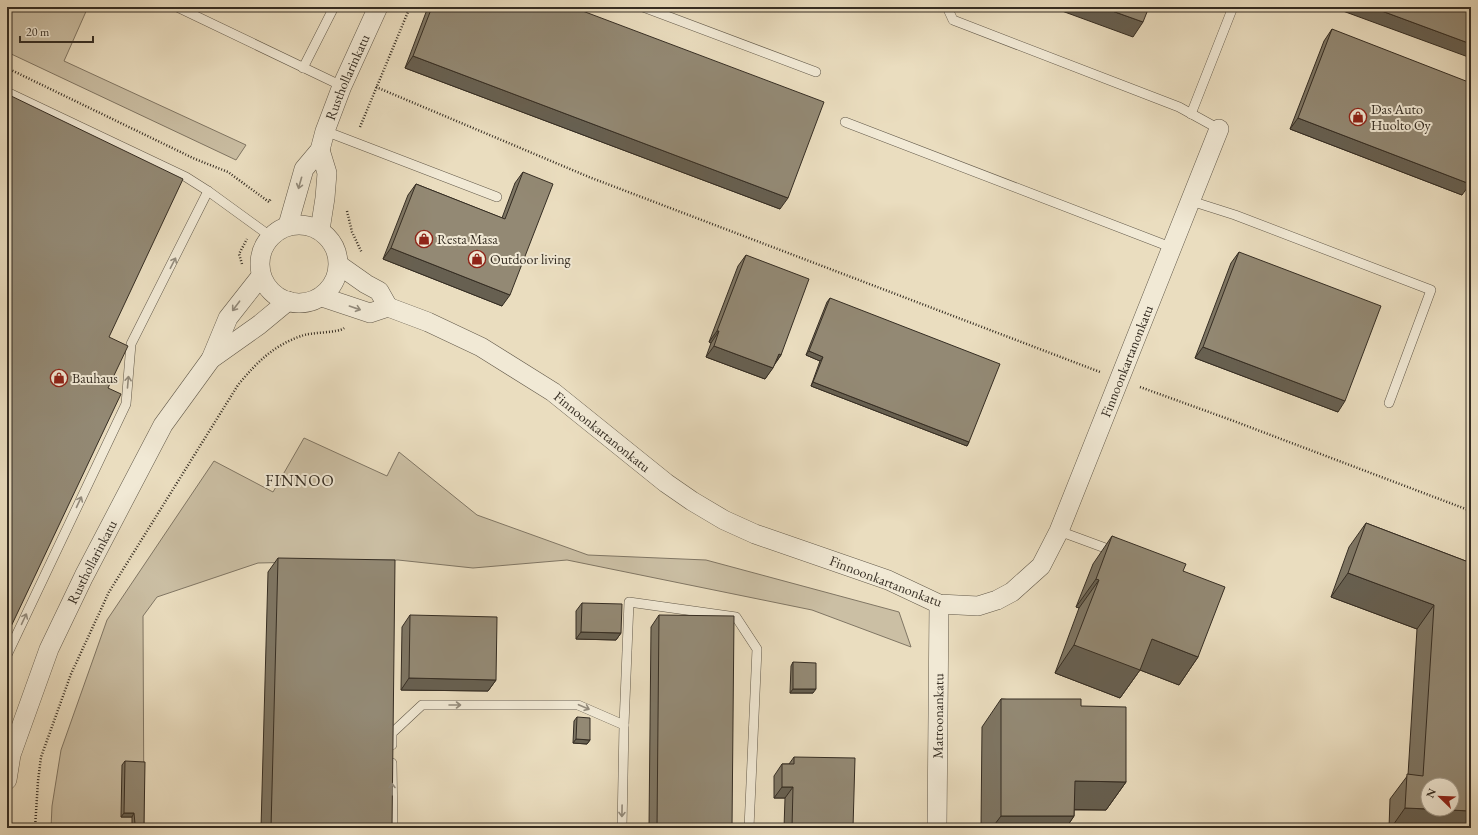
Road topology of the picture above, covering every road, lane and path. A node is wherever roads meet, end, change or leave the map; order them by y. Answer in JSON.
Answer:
{"nodes":[{"id":1,"x":177,"y":7,"type":"edge"},
{"id":2,"x":334,"y":7,"type":"edge"},
{"id":3,"x":378,"y":7,"type":"edge"},
{"id":4,"x":410,"y":7,"type":"edge"},
{"id":5,"x":643,"y":7,"type":"edge"},
{"id":6,"x":947,"y":7,"type":"edge"},
{"id":7,"x":1233,"y":7,"type":"edge"},
{"id":8,"x":7,"y":68,"type":"edge"},
{"id":9,"x":303,"y":68,"type":"junction"},
{"id":10,"x":816,"y":72,"type":"dead end"},
{"id":11,"x":342,"y":86,"type":"junction"},
{"id":12,"x":376,"y":86,"type":"junction"},
{"id":13,"x":7,"y":92,"type":"edge"},
{"id":14,"x":1191,"y":114,"type":"junction"},
{"id":15,"x":845,"y":122,"type":"dead end"},
{"id":16,"x":1220,"y":130,"type":"joint"},
{"id":17,"x":325,"y":131,"type":"junction"},
{"id":18,"x":353,"y":142,"type":"junction"},
{"id":19,"x":320,"y":150,"type":"junction"},
{"id":20,"x":208,"y":191,"type":"junction"},
{"id":21,"x":498,"y":197,"type":"dead end"},
{"id":22,"x":1191,"y":201,"type":"junction"},
{"id":23,"x":268,"y":202,"type":"dead end"},
{"id":24,"x":346,"y":207,"type":"dead end"},
{"id":25,"x":288,"y":225,"type":"junction"},
{"id":26,"x":320,"y":230,"type":"junction"},
{"id":27,"x":270,"y":236,"type":"junction"},
{"id":28,"x":1173,"y":248,"type":"junction"},
{"id":29,"x":365,"y":258,"type":"dead end"},
{"id":30,"x":339,"y":265,"type":"junction"},
{"id":31,"x":261,"y":276,"type":"junction"},
{"id":32,"x":322,"y":297,"type":"junction"},
{"id":33,"x":288,"y":301,"type":"junction"},
{"id":34,"x":388,"y":307,"type":"junction"},
{"id":35,"x":345,"y":326,"type":"dead end"},
{"id":36,"x":211,"y":359,"type":"junction"},
{"id":37,"x":1120,"y":380,"type":"junction"},
{"id":38,"x":1389,"y":403,"type":"dead end"},
{"id":39,"x":1471,"y":511,"type":"edge"},
{"id":40,"x":1059,"y":531,"type":"junction"},
{"id":41,"x":1125,"y":556,"type":"edge"},
{"id":42,"x":939,"y":604,"type":"junction"},
{"id":43,"x":7,"y":655,"type":"edge"},
{"id":44,"x":624,"y":725,"type":"junction"},
{"id":45,"x":7,"y":780,"type":"edge"},
{"id":46,"x":35,"y":828,"type":"edge"},
{"id":47,"x":393,"y":828,"type":"edge"},
{"id":48,"x":622,"y":828,"type":"edge"},
{"id":49,"x":749,"y":828,"type":"edge"},
{"id":50,"x":937,"y":828,"type":"edge"}],
"edges":[{"from":1,"to":9,"type":"lane"},
{"from":2,"to":9,"type":"lane"},
{"from":3,"to":11,"type":"street","name":"Rusthollarinkatu"},
{"from":4,"to":12,"type":"path"},
{"from":5,"to":10,"type":"lane"},
{"from":6,"to":14,"type":"lane"},
{"from":7,"to":14,"type":"lane"},
{"from":8,"to":23,"type":"path"},
{"from":9,"to":11,"type":"lane"},
{"from":11,"to":17,"type":"street","name":"Rusthollarinkatu"},
{"from":12,"to":18,"type":"path"},
{"from":12,"to":37,"type":"path"},
{"from":13,"to":20,"type":"lane"},
{"from":14,"to":16,"type":"lane"},
{"from":15,"to":28,"type":"lane"},
{"from":16,"to":22,"type":"street","name":"Finnoonkartanonkatu"},
{"from":17,"to":18,"type":"lane"},
{"from":17,"to":19,"type":"street","name":"Rusthollarinkatu"},
{"from":18,"to":21,"type":"lane"},
{"from":19,"to":25,"type":"street","name":"Rusthollarinkatu","one_way":true},
{"from":19,"to":26,"type":"street"},
{"from":20,"to":27,"type":"lane"},
{"from":43,"to":20,"type":"lane","one_way":true},
{"from":22,"to":28,"type":"street","name":"Finnoonkartanonkatu"},
{"from":22,"to":38,"type":"lane"},
{"from":24,"to":29,"type":"path"},
{"from":25,"to":26,"type":"street"},
{"from":25,"to":27,"type":"street"},
{"from":26,"to":30,"type":"street"},
{"from":27,"to":31,"type":"street"},
{"from":28,"to":37,"type":"street","name":"Finnoonkartanonkatu"},
{"from":30,"to":32,"type":"street"},
{"from":30,"to":34,"type":"street"},
{"from":31,"to":33,"type":"street"},
{"from":31,"to":36,"type":"street","name":"Rusthollarinkatu","one_way":true},
{"from":32,"to":33,"type":"street"},
{"from":32,"to":34,"type":"street","one_way":true},
{"from":33,"to":36,"type":"street","name":"Rusthollarinkatu"},
{"from":34,"to":42,"type":"street","name":"Finnoonkartanonkatu"},
{"from":35,"to":46,"type":"path"},
{"from":36,"to":45,"type":"street","name":"Rusthollarinkatu"},
{"from":37,"to":39,"type":"path"},
{"from":37,"to":40,"type":"street","name":"Finnoonkartanonkatu"},
{"from":40,"to":41,"type":"lane"},
{"from":40,"to":42,"type":"street","name":"Finnoonkartanonkatu"},
{"from":42,"to":50,"type":"street","name":"Matroonankatu"},
{"from":47,"to":44,"type":"lane","one_way":true},
{"from":44,"to":48,"type":"lane","one_way":true},
{"from":44,"to":49,"type":"lane"}]}
